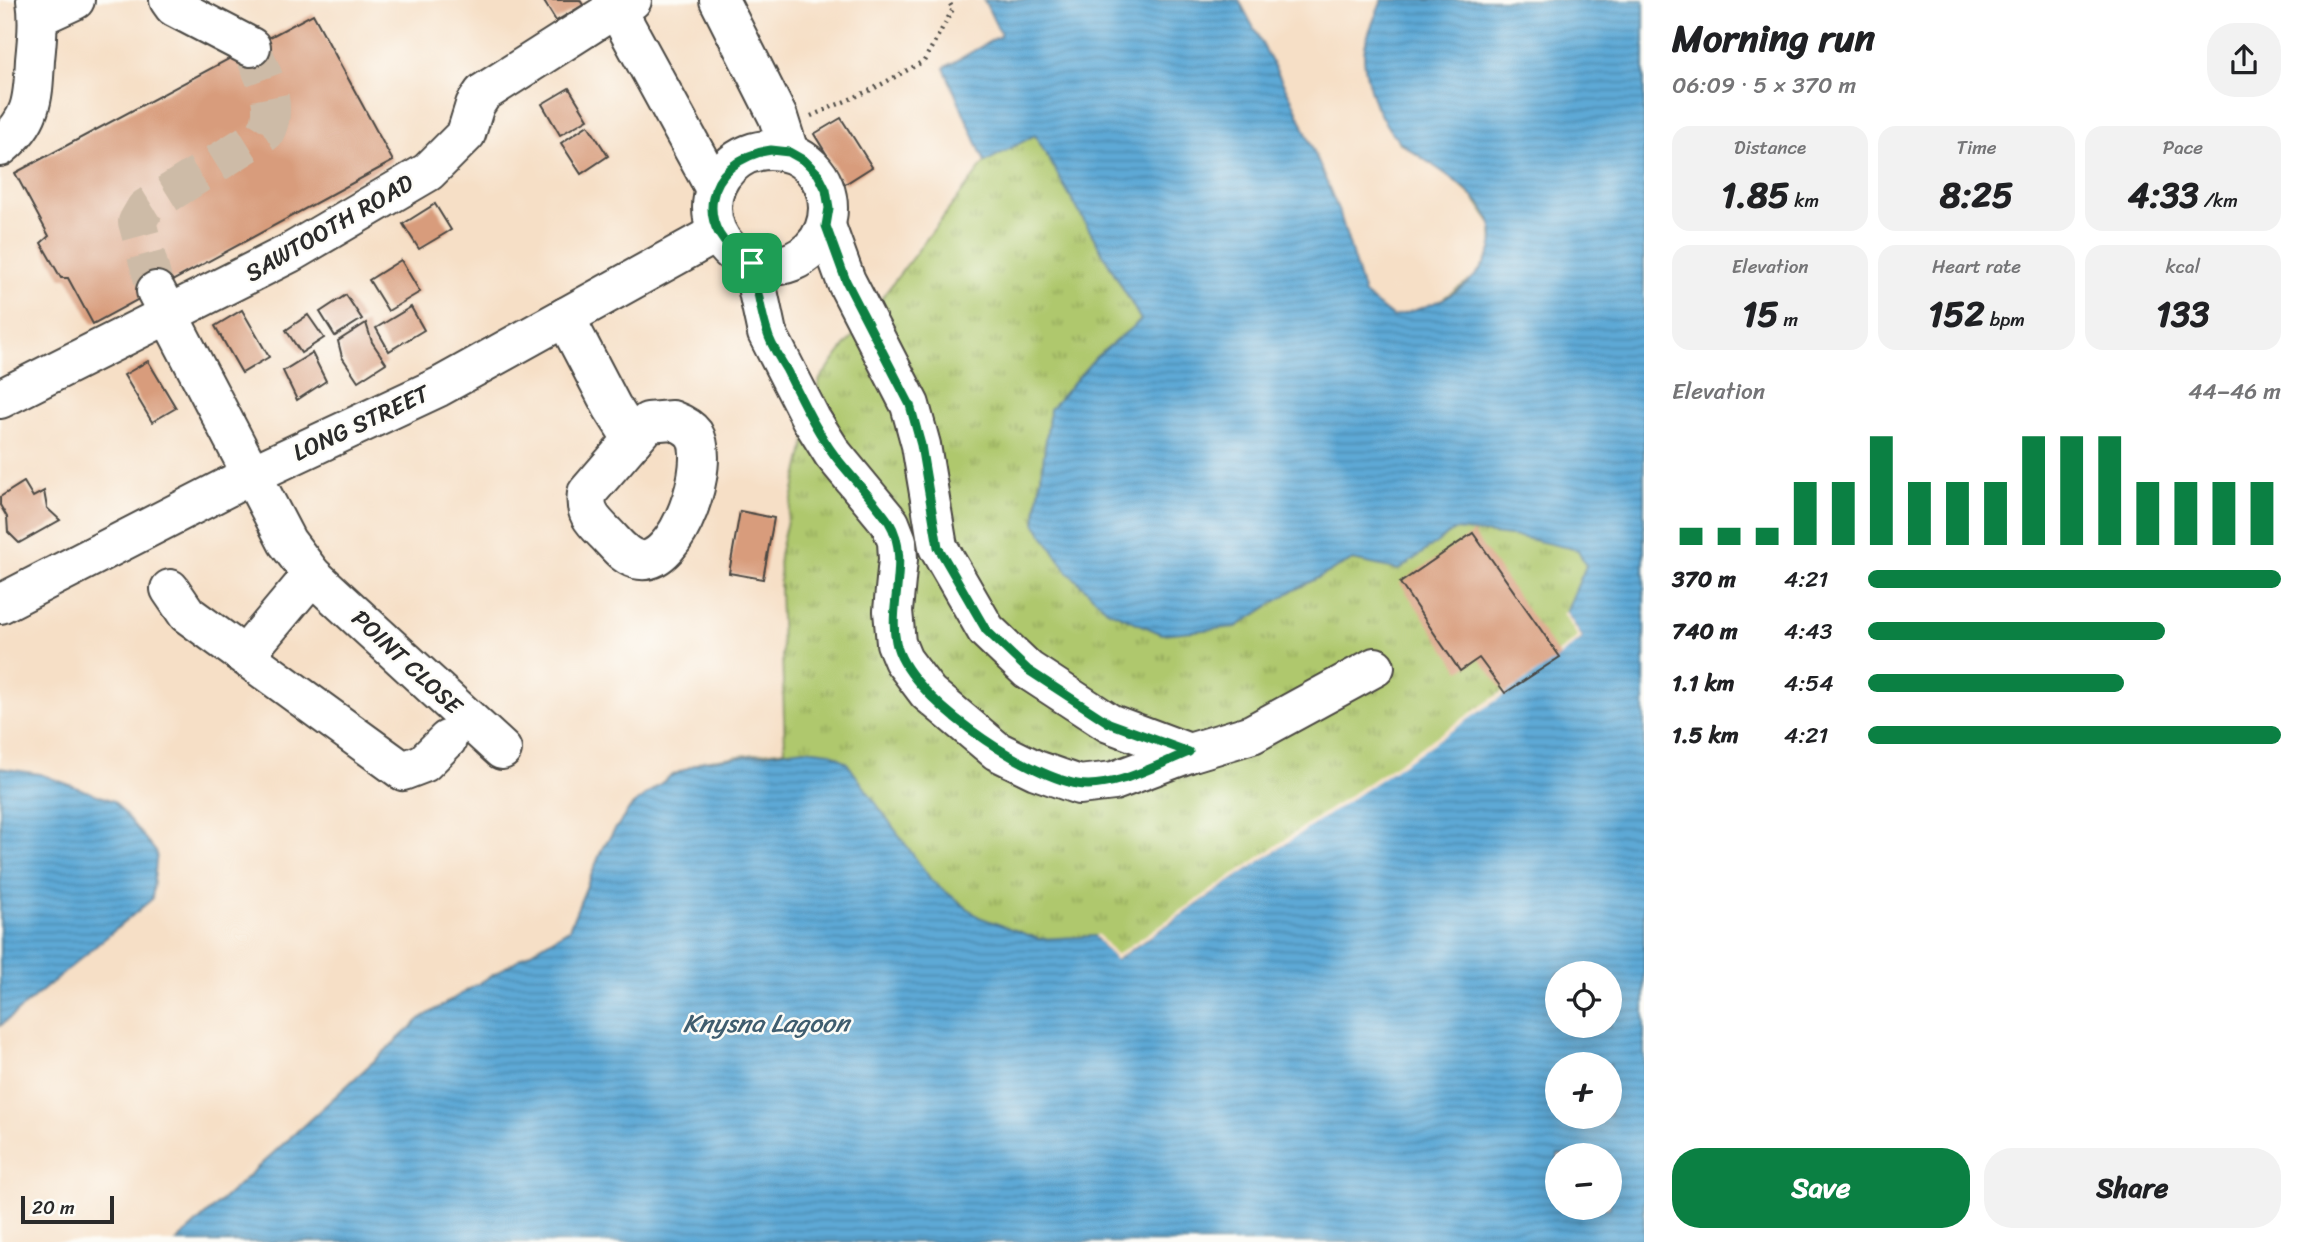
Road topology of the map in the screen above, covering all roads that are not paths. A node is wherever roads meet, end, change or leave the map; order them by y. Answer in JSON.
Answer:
{"nodes":[{"id":1,"x":75,"y":0,"type":"edge"},
{"id":2,"x":169,"y":0,"type":"edge"},
{"id":3,"x":719,"y":0,"type":"edge"},
{"id":4,"x":620,"y":3,"type":"edge"},
{"id":5,"x":37,"y":8,"type":"edge"},
{"id":6,"x":251,"y":47,"type":"tunnel mouth"},
{"id":7,"x":0,"y":147,"type":"edge"},
{"id":8,"x":789,"y":152,"type":"junction"},
{"id":9,"x":715,"y":189,"type":"junction"},
{"id":10,"x":826,"y":226,"type":"junction"},
{"id":11,"x":718,"y":233,"type":"junction"},
{"id":12,"x":752,"y":263,"type":"junction"},
{"id":13,"x":163,"y":303,"type":"junction"},
{"id":14,"x":565,"y":317,"type":"junction"},
{"id":15,"x":0,"y":399,"type":"edge"},
{"id":16,"x":633,"y":440,"type":"dead end"},
{"id":17,"x":253,"y":474,"type":"junction"},
{"id":18,"x":312,"y":575,"type":"junction"},
{"id":19,"x":170,"y":589,"type":"dead end"},
{"id":20,"x":0,"y":604,"type":"edge"},
{"id":21,"x":246,"y":654,"type":"junction"},
{"id":22,"x":1376,"y":667,"type":"dead end"},
{"id":23,"x":447,"y":740,"type":"dead end"},
{"id":24,"x":502,"y":750,"type":"dead end"},
{"id":25,"x":1189,"y":752,"type":"junction"}],
"edges":[{"from":1,"to":5,"type":"street"},
{"from":2,"to":6,"type":"street"},
{"from":3,"to":8,"type":"street"},
{"from":4,"to":9,"type":"street"},
{"from":4,"to":13,"type":"street","name":"SAWTOOTH ROAD"},
{"from":5,"to":7,"type":"street"},
{"from":8,"to":9,"type":"street"},
{"from":8,"to":10,"type":"street"},
{"from":9,"to":11,"type":"street"},
{"from":10,"to":12,"type":"street"},
{"from":10,"to":25,"type":"street"},
{"from":11,"to":12,"type":"street"},
{"from":11,"to":14,"type":"street","name":"LONG STREET"},
{"from":12,"to":25,"type":"street"},
{"from":13,"to":15,"type":"street","name":"SAWTOOTH ROAD"},
{"from":13,"to":17,"type":"street","name":"POINT CLOSE"},
{"from":14,"to":16,"type":"street"},
{"from":14,"to":17,"type":"street","name":"LONG STREET"},
{"from":17,"to":18,"type":"street","name":"POINT CLOSE"},
{"from":17,"to":20,"type":"street","name":"LONG STREET"},
{"from":18,"to":21,"type":"street"},
{"from":18,"to":24,"type":"street","name":"POINT CLOSE"},
{"from":19,"to":21,"type":"street","name":"POINT CLOSE"},
{"from":21,"to":23,"type":"street","name":"POINT CLOSE"},
{"from":22,"to":25,"type":"street"}]}
